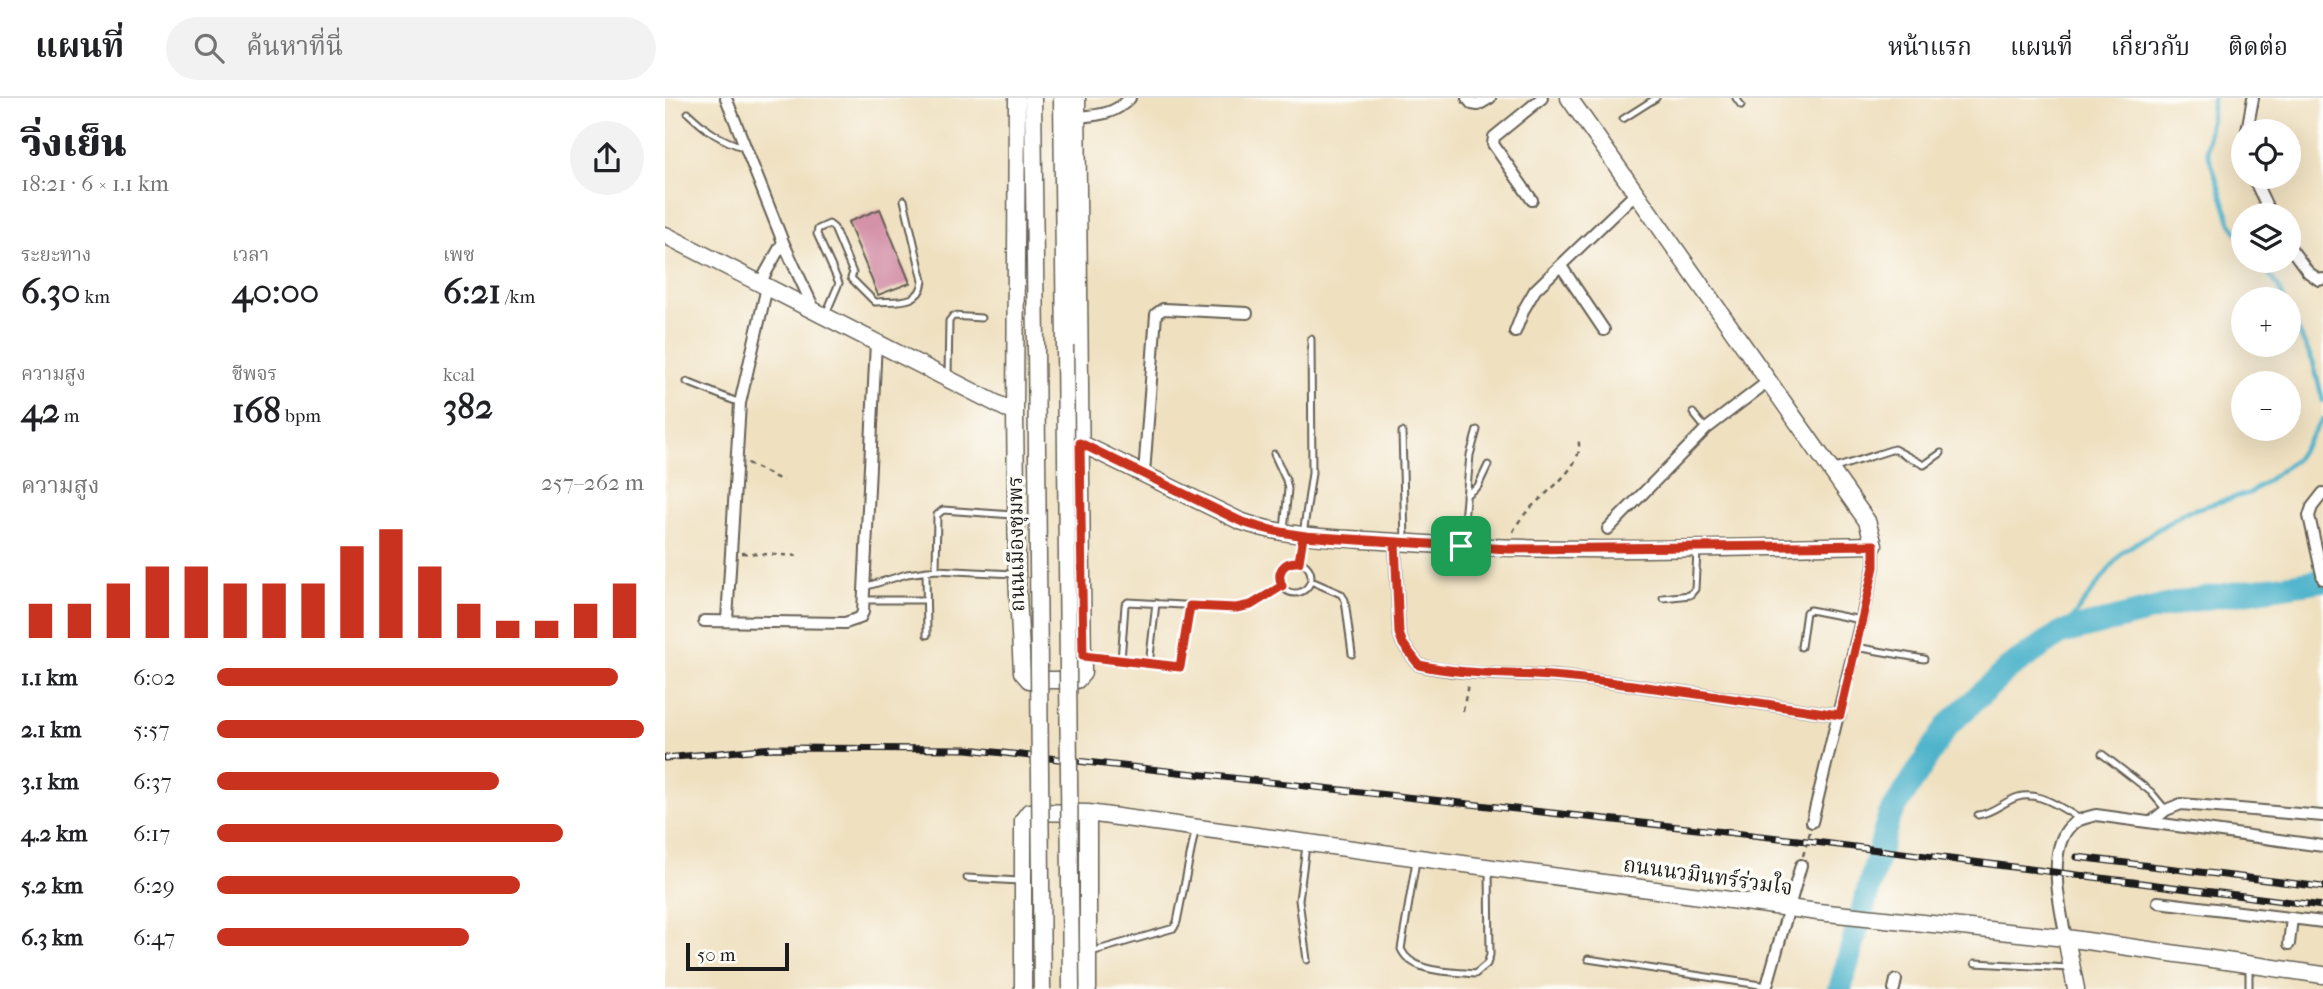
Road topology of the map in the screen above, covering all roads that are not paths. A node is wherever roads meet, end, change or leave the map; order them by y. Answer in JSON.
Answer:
{"nodes":[{"id":1,"x":726,"y":98,"type":"edge"},
{"id":2,"x":1017,"y":98,"type":"edge"},
{"id":3,"x":1033,"y":98,"type":"edge"},
{"id":4,"x":1062,"y":98,"type":"edge"},
{"id":5,"x":1077,"y":98,"type":"edge"},
{"id":6,"x":1130,"y":98,"type":"edge"},
{"id":7,"x":1467,"y":98,"type":"edge"},
{"id":8,"x":1490,"y":98,"type":"edge"},
{"id":9,"x":1542,"y":98,"type":"edge"},
{"id":10,"x":1569,"y":98,"type":"edge"},
{"id":11,"x":1656,"y":98,"type":"edge"},
{"id":12,"x":1736,"y":98,"type":"edge"},
{"id":13,"x":2253,"y":98,"type":"edge"},
{"id":14,"x":1741,"y":105,"type":"dead end"},
{"id":15,"x":688,"y":113,"type":"dead end"},
{"id":16,"x":1079,"y":117,"type":"junction"},
{"id":17,"x":1623,"y":119,"type":"dead end"},
{"id":18,"x":2249,"y":119,"type":"edge"},
{"id":19,"x":747,"y":149,"type":"junction"},
{"id":20,"x":1637,"y":192,"type":"junction"},
{"id":21,"x":904,"y":200,"type":"dead end"},
{"id":22,"x":1532,"y":200,"type":"dead end"},
{"id":23,"x":665,"y":235,"type":"edge"},
{"id":24,"x":783,"y":242,"type":"junction"},
{"id":25,"x":2301,"y":262,"type":"edge"},
{"id":26,"x":1561,"y":266,"type":"junction"},
{"id":27,"x":851,"y":278,"type":"junction"},
{"id":28,"x":2322,"y":282,"type":"edge"},
{"id":29,"x":839,"y":283,"type":"junction"},
{"id":30,"x":763,"y":285,"type":"junction"},
{"id":31,"x":1247,"y":313,"type":"dead end"},
{"id":32,"x":820,"y":314,"type":"junction"},
{"id":33,"x":981,"y":318,"type":"dead end"},
{"id":34,"x":1604,"y":330,"type":"dead end"},
{"id":35,"x":1515,"y":332,"type":"dead end"},
{"id":36,"x":1311,"y":339,"type":"dead end"},
{"id":37,"x":876,"y":342,"type":"junction"},
{"id":38,"x":948,"y":379,"type":"junction"},
{"id":39,"x":1770,"y":380,"type":"junction"},
{"id":40,"x":687,"y":382,"type":"dead end"},
{"id":41,"x":740,"y":403,"type":"junction"},
{"id":42,"x":1015,"y":413,"type":"junction"},
{"id":43,"x":1693,"y":413,"type":"dead end"},
{"id":44,"x":1706,"y":429,"type":"junction"},
{"id":45,"x":1477,"y":430,"type":"dead end"},
{"id":46,"x":1402,"y":432,"type":"dead end"},
{"id":47,"x":1080,"y":443,"type":"junction"},
{"id":48,"x":1941,"y":453,"type":"dead end"},
{"id":49,"x":1274,"y":454,"type":"dead end"},
{"id":50,"x":1488,"y":465,"type":"dead end"},
{"id":51,"x":1831,"y":469,"type":"junction"},
{"id":52,"x":1144,"y":474,"type":"junction"},
{"id":53,"x":2323,"y":493,"type":"edge"},
{"id":54,"x":1466,"y":495,"type":"junction"},
{"id":55,"x":1016,"y":515,"type":"junction"},
{"id":56,"x":1608,"y":529,"type":"dead end"},
{"id":57,"x":1283,"y":533,"type":"junction"},
{"id":58,"x":1303,"y":536,"type":"junction"},
{"id":59,"x":1400,"y":542,"type":"junction"},
{"id":60,"x":1874,"y":545,"type":"junction"},
{"id":61,"x":1461,"y":546,"type":"junction"},
{"id":62,"x":1697,"y":548,"type":"junction"},
{"id":63,"x":1299,"y":562,"type":"junction"},
{"id":64,"x":936,"y":570,"type":"junction"},
{"id":65,"x":926,"y":571,"type":"junction"},
{"id":66,"x":1017,"y":575,"type":"junction"},
{"id":67,"x":2323,"y":579,"type":"edge"},
{"id":68,"x":1311,"y":581,"type":"junction"},
{"id":69,"x":1282,"y":586,"type":"junction"},
{"id":70,"x":864,"y":587,"type":"junction"},
{"id":71,"x":1663,"y":598,"type":"dead end"},
{"id":72,"x":863,"y":600,"type":"junction"},
{"id":73,"x":926,"y":600,"type":"junction"},
{"id":74,"x":1157,"y":603,"type":"junction"},
{"id":75,"x":1190,"y":606,"type":"junction"},
{"id":76,"x":727,"y":620,"type":"junction"},
{"id":77,"x":1861,"y":620,"type":"junction"},
{"id":78,"x":704,"y":621,"type":"dead end"},
{"id":79,"x":927,"y":635,"type":"dead end"},
{"id":80,"x":1801,"y":647,"type":"dead end"},
{"id":81,"x":1855,"y":648,"type":"junction"},
{"id":82,"x":1352,"y":654,"type":"dead end"},
{"id":83,"x":1083,"y":656,"type":"junction"},
{"id":84,"x":1924,"y":659,"type":"dead end"},
{"id":85,"x":1121,"y":661,"type":"junction"},
{"id":86,"x":1149,"y":665,"type":"junction"},
{"id":87,"x":1840,"y":715,"type":"junction"},
{"id":88,"x":2102,"y":754,"type":"dead end"},
{"id":89,"x":2166,"y":810,"type":"junction"},
{"id":90,"x":1088,"y":813,"type":"junction"},
{"id":91,"x":1978,"y":815,"type":"dead end"},
{"id":92,"x":2323,"y":816,"type":"edge"},
{"id":93,"x":2080,"y":819,"type":"junction"},
{"id":94,"x":1812,"y":822,"type":"road end"},
{"id":95,"x":2151,"y":822,"type":"junction"},
{"id":96,"x":1196,"y":828,"type":"junction"},
{"id":97,"x":1306,"y":843,"type":"junction"},
{"id":98,"x":2323,"y":846,"type":"edge"},
{"id":99,"x":1417,"y":858,"type":"junction"},
{"id":100,"x":1801,"y":865,"type":"road end"},
{"id":101,"x":1489,"y":867,"type":"junction"},
{"id":102,"x":967,"y":878,"type":"dead end"},
{"id":103,"x":1022,"y":881,"type":"junction"},
{"id":104,"x":2158,"y":902,"type":"dead end"},
{"id":105,"x":1790,"y":908,"type":"junction"},
{"id":106,"x":2292,"y":918,"type":"junction"},
{"id":107,"x":2323,"y":922,"type":"edge"},
{"id":108,"x":2066,"y":938,"type":"junction"},
{"id":109,"x":2289,"y":944,"type":"dead end"},
{"id":110,"x":1088,"y":953,"type":"junction"},
{"id":111,"x":1588,"y":958,"type":"dead end"},
{"id":112,"x":1307,"y":960,"type":"dead end"},
{"id":113,"x":1975,"y":963,"type":"dead end"},
{"id":114,"x":2249,"y":965,"type":"junction"},
{"id":115,"x":2072,"y":968,"type":"junction"},
{"id":116,"x":2320,"y":980,"type":"edge"},
{"id":117,"x":1767,"y":988,"type":"edge"},
{"id":118,"x":1023,"y":989,"type":"edge"},
{"id":119,"x":1042,"y":989,"type":"edge"},
{"id":120,"x":1071,"y":989,"type":"edge"},
{"id":121,"x":1088,"y":989,"type":"edge"},
{"id":122,"x":2076,"y":989,"type":"edge"},
{"id":123,"x":2249,"y":989,"type":"edge"}],
"edges":[{"from":1,"to":19,"type":"street"},
{"from":2,"to":42,"type":"street"},
{"from":3,"to":119,"type":"street","name":"ถนนเมืองชุมพร","bridge":true},
{"from":4,"to":120,"type":"street","bridge":true},
{"from":5,"to":16,"type":"street"},
{"from":6,"to":16,"type":"street"},
{"from":7,"to":8,"type":"street"},
{"from":9,"to":22,"type":"street"},
{"from":10,"to":20,"type":"street"},
{"from":11,"to":17,"type":"lane"},
{"from":12,"to":14,"type":"lane"},
{"from":13,"to":18,"type":"street"},
{"from":15,"to":19,"type":"lane"},
{"from":16,"to":47,"type":"street"},
{"from":19,"to":24,"type":"street"},
{"from":20,"to":26,"type":"street"},
{"from":20,"to":39,"type":"street"},
{"from":21,"to":27,"type":"lane"},
{"from":23,"to":30,"type":"street"},
{"from":24,"to":30,"type":"street"},
{"from":24,"to":32,"type":"street"},
{"from":25,"to":28,"type":"street"},
{"from":26,"to":34,"type":"street"},
{"from":26,"to":35,"type":"street"},
{"from":27,"to":29,"type":"lane"},
{"from":27,"to":29,"type":"lane"},
{"from":29,"to":32,"type":"lane"},
{"from":30,"to":32,"type":"street"},
{"from":30,"to":41,"type":"street"},
{"from":31,"to":52,"type":"street"},
{"from":32,"to":37,"type":"street"},
{"from":33,"to":38,"type":"lane"},
{"from":36,"to":58,"type":"lane"},
{"from":37,"to":38,"type":"street"},
{"from":37,"to":70,"type":"street"},
{"from":38,"to":42,"type":"street"},
{"from":39,"to":44,"type":"street"},
{"from":39,"to":51,"type":"street"},
{"from":40,"to":41,"type":"lane"},
{"from":41,"to":76,"type":"street"},
{"from":42,"to":55,"type":"street"},
{"from":43,"to":44,"type":"lane"},
{"from":44,"to":56,"type":"street"},
{"from":45,"to":54,"type":"lane"},
{"from":46,"to":59,"type":"lane"},
{"from":47,"to":52,"type":"street"},
{"from":47,"to":83,"type":"street"},
{"from":48,"to":51,"type":"lane"},
{"from":49,"to":57,"type":"lane"},
{"from":50,"to":54,"type":"lane"},
{"from":51,"to":60,"type":"street"},
{"from":52,"to":57,"type":"street"},
{"from":53,"to":67,"type":"street"},
{"from":54,"to":61,"type":"lane"},
{"from":55,"to":64,"type":"lane"},
{"from":55,"to":66,"type":"street"},
{"from":57,"to":58,"type":"street"},
{"from":58,"to":59,"type":"street"},
{"from":58,"to":63,"type":"lane"},
{"from":59,"to":61,"type":"street"},
{"from":59,"to":87,"type":"street"},
{"from":60,"to":62,"type":"street"},
{"from":60,"to":77,"type":"street"},
{"from":61,"to":62,"type":"street"},
{"from":62,"to":71,"type":"lane"},
{"from":63,"to":68,"type":"lane"},
{"from":63,"to":69,"type":"lane"},
{"from":64,"to":65,"type":"lane"},
{"from":64,"to":66,"type":"lane"},
{"from":65,"to":70,"type":"lane"},
{"from":65,"to":73,"type":"lane"},
{"from":66,"to":83,"type":"street"},
{"from":68,"to":69,"type":"lane"},
{"from":68,"to":82,"type":"lane"},
{"from":69,"to":75,"type":"lane"},
{"from":70,"to":72,"type":"street"},
{"from":72,"to":73,"type":"lane"},
{"from":72,"to":76,"type":"street"},
{"from":73,"to":79,"type":"lane"},
{"from":74,"to":75,"type":"lane"},
{"from":74,"to":85,"type":"lane"},
{"from":74,"to":86,"type":"lane"},
{"from":75,"to":86,"type":"lane"},
{"from":76,"to":78,"type":"street"},
{"from":77,"to":80,"type":"lane"},
{"from":77,"to":81,"type":"street"},
{"from":81,"to":84,"type":"lane"},
{"from":81,"to":87,"type":"street"},
{"from":83,"to":85,"type":"lane"},
{"from":85,"to":86,"type":"lane"},
{"from":87,"to":94,"type":"street"},
{"from":88,"to":89,"type":"lane"},
{"from":89,"to":92,"type":"street"},
{"from":89,"to":95,"type":"street"},
{"from":90,"to":96,"type":"street","name":"ถนนนวมินทร์ร่วมใจ"},
{"from":90,"to":103,"type":"street","name":"ถนนนวมินทร์ร่วมใจ"},
{"from":90,"to":110,"type":"street"},
{"from":91,"to":93,"type":"lane"},
{"from":93,"to":95,"type":"street"},
{"from":93,"to":108,"type":"street"},
{"from":95,"to":98,"type":"street"},
{"from":96,"to":97,"type":"street","name":"ถนนนวมินทร์ร่วมใจ"},
{"from":96,"to":110,"type":"lane"},
{"from":97,"to":99,"type":"street","name":"ถนนนวมินทร์ร่วมใจ"},
{"from":97,"to":112,"type":"lane"},
{"from":99,"to":101,"type":"street","name":"ถนนนวมินทร์ร่วมใจ"},
{"from":99,"to":101,"type":"lane"},
{"from":100,"to":105,"type":"street"},
{"from":101,"to":105,"type":"street","name":"ถนนนวมินทร์ร่วมใจ"},
{"from":102,"to":103,"type":"lane"},
{"from":103,"to":118,"type":"street"},
{"from":104,"to":106,"type":"street"},
{"from":105,"to":108,"type":"street","name":"ถนนนวมินทร์ร่วมใจ"},
{"from":105,"to":117,"type":"street"},
{"from":106,"to":107,"type":"street"},
{"from":106,"to":109,"type":"street"},
{"from":108,"to":114,"type":"street","name":"ถนนนวมินทร์ร่วมใจ"},
{"from":108,"to":115,"type":"street"},
{"from":110,"to":121,"type":"street"},
{"from":111,"to":117,"type":"lane"},
{"from":113,"to":115,"type":"lane"},
{"from":114,"to":116,"type":"street","name":"ถนนนวมินทร์ร่วมใจ"},
{"from":114,"to":123,"type":"lane"},
{"from":115,"to":122,"type":"street"}]}
